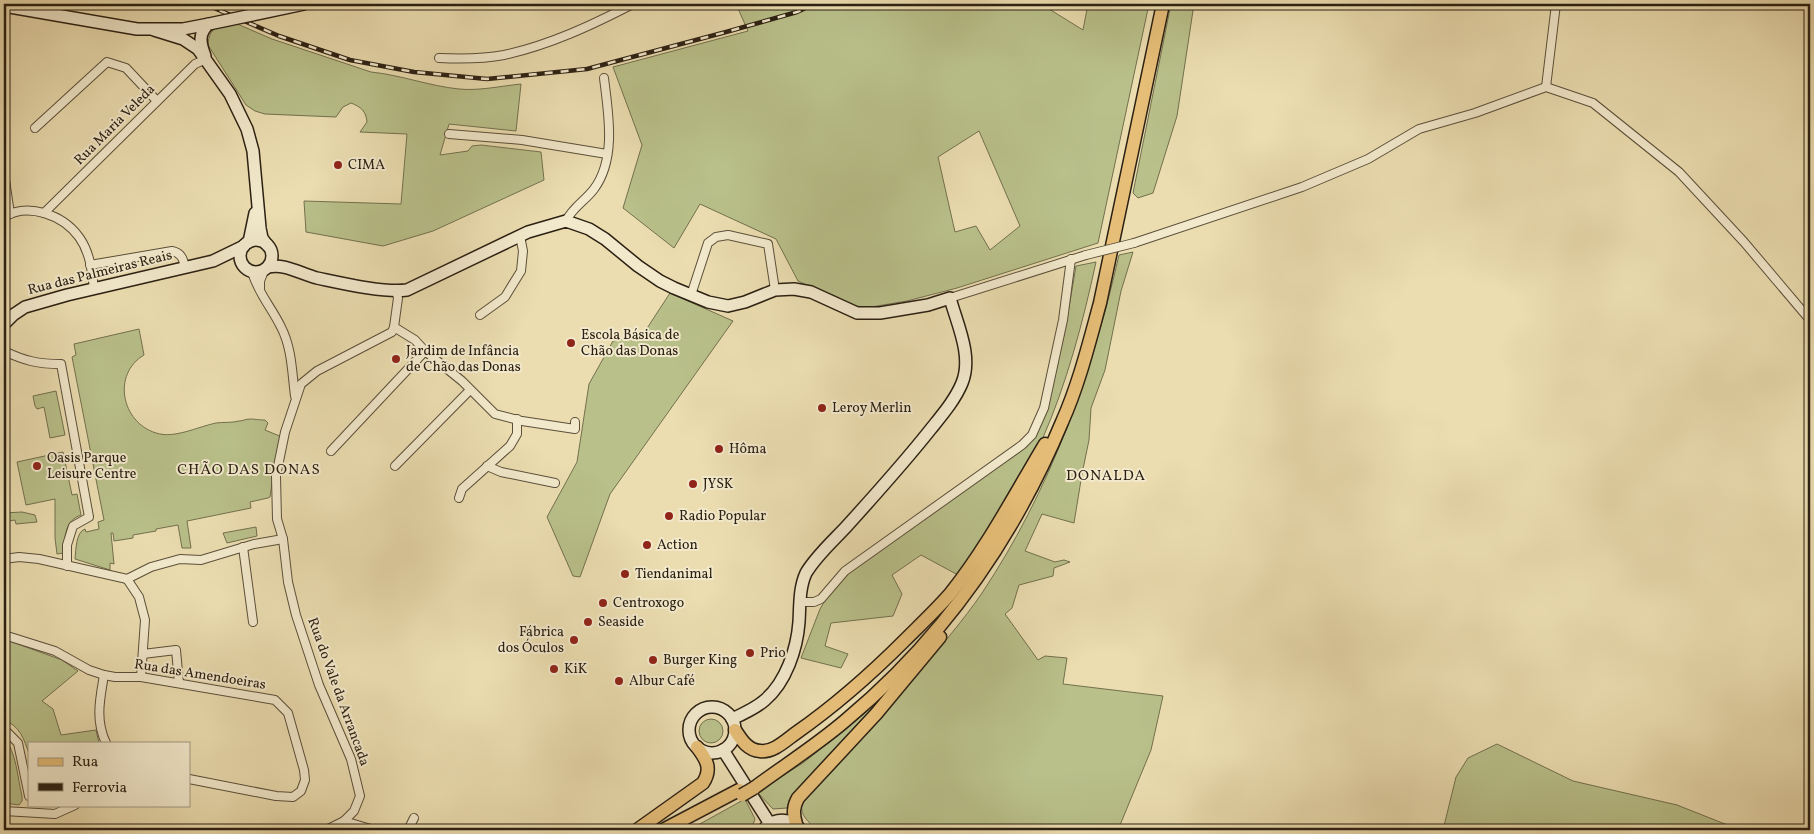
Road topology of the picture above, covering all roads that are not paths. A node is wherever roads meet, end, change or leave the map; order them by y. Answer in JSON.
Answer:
{"nodes":[{"id":1,"x":297,"y":4,"type":"edge"},
{"id":2,"x":633,"y":4,"type":"edge"},
{"id":3,"x":1155,"y":4,"type":"edge"},
{"id":4,"x":1164,"y":4,"type":"edge"},
{"id":5,"x":1556,"y":4,"type":"edge"},
{"id":6,"x":4,"y":6,"type":"edge"},
{"id":7,"x":263,"y":8,"type":"edge"},
{"id":8,"x":209,"y":24,"type":"junction"},
{"id":9,"x":183,"y":34,"type":"junction"},
{"id":10,"x":202,"y":47,"type":"junction"},
{"id":11,"x":439,"y":58,"type":"dead end"},
{"id":12,"x":206,"y":59,"type":"junction"},
{"id":13,"x":604,"y":78,"type":"dead end"},
{"id":14,"x":1546,"y":88,"type":"junction"},
{"id":15,"x":158,"y":101,"type":"junction"},
{"id":16,"x":35,"y":128,"type":"dead end"},
{"id":17,"x":449,"y":134,"type":"dead end"},
{"id":18,"x":607,"y":154,"type":"junction"},
{"id":19,"x":4,"y":173,"type":"edge"},
{"id":20,"x":257,"y":204,"type":"junction"},
{"id":21,"x":44,"y":213,"type":"junction"},
{"id":22,"x":7,"y":216,"type":"edge"},
{"id":23,"x":566,"y":221,"type":"junction"},
{"id":24,"x":520,"y":236,"type":"junction"},
{"id":25,"x":247,"y":244,"type":"junction"},
{"id":26,"x":269,"y":248,"type":"junction"},
{"id":27,"x":1071,"y":259,"type":"junction"},
{"id":28,"x":213,"y":261,"type":"junction"},
{"id":29,"x":90,"y":265,"type":"junction"},
{"id":30,"x":185,"y":267,"type":"junction"},
{"id":31,"x":257,"y":269,"type":"junction"},
{"id":32,"x":299,"y":272,"type":"junction"},
{"id":33,"x":94,"y":289,"type":"junction"},
{"id":34,"x":775,"y":290,"type":"junction"},
{"id":35,"x":396,"y":291,"type":"junction"},
{"id":36,"x":691,"y":295,"type":"junction"},
{"id":37,"x":950,"y":298,"type":"junction"},
{"id":38,"x":480,"y":314,"type":"dead end"},
{"id":39,"x":1810,"y":320,"type":"edge"},
{"id":40,"x":4,"y":325,"type":"edge"},
{"id":41,"x":394,"y":326,"type":"junction"},
{"id":42,"x":425,"y":351,"type":"junction"},
{"id":43,"x":4,"y":352,"type":"edge"},
{"id":44,"x":470,"y":390,"type":"junction"},
{"id":45,"x":295,"y":399,"type":"junction"},
{"id":46,"x":517,"y":419,"type":"junction"},
{"id":47,"x":1063,"y":421,"type":"junction"},
{"id":48,"x":575,"y":422,"type":"dead end"},
{"id":49,"x":1045,"y":444,"type":"junction"},
{"id":50,"x":331,"y":451,"type":"dead end"},
{"id":51,"x":395,"y":466,"type":"dead end"},
{"id":52,"x":487,"y":466,"type":"junction"},
{"id":53,"x":555,"y":483,"type":"dead end"},
{"id":54,"x":459,"y":498,"type":"dead end"},
{"id":55,"x":283,"y":539,"type":"junction"},
{"id":56,"x":243,"y":547,"type":"junction"},
{"id":57,"x":4,"y":560,"type":"edge"},
{"id":58,"x":67,"y":566,"type":"junction"},
{"id":59,"x":126,"y":580,"type":"junction"},
{"id":60,"x":800,"y":602,"type":"junction"},
{"id":61,"x":253,"y":622,"type":"dead end"},
{"id":62,"x":4,"y":636,"type":"edge"},
{"id":63,"x":143,"y":654,"type":"junction"},
{"id":64,"x":104,"y":675,"type":"junction"},
{"id":65,"x":141,"y":676,"type":"junction"},
{"id":66,"x":178,"y":683,"type":"junction"},
{"id":67,"x":734,"y":725,"type":"junction"},
{"id":68,"x":4,"y":729,"type":"edge"},
{"id":69,"x":106,"y":742,"type":"edge"},
{"id":70,"x":697,"y":747,"type":"junction"},
{"id":71,"x":722,"y":750,"type":"junction"},
{"id":72,"x":190,"y":779,"type":"edge"},
{"id":73,"x":753,"y":785,"type":"junction"},
{"id":74,"x":28,"y":791,"type":"edge"},
{"id":75,"x":740,"y":792,"type":"junction"},
{"id":76,"x":73,"y":806,"type":"edge"},
{"id":77,"x":32,"y":809,"type":"edge"},
{"id":78,"x":4,"y":811,"type":"edge"},
{"id":79,"x":414,"y":818,"type":"dead end"},
{"id":80,"x":344,"y":821,"type":"junction"},
{"id":81,"x":767,"y":827,"type":"edge"},
{"id":82,"x":799,"y":827,"type":"edge"},
{"id":83,"x":326,"y":830,"type":"edge"},
{"id":84,"x":374,"y":830,"type":"edge"},
{"id":85,"x":408,"y":830,"type":"edge"},
{"id":86,"x":637,"y":830,"type":"edge"},
{"id":87,"x":663,"y":830,"type":"edge"},
{"id":88,"x":675,"y":830,"type":"edge"}],
"edges":[{"from":1,"to":7,"type":"street"},
{"from":2,"to":11,"type":"street"},
{"from":3,"to":49,"type":"main road"},
{"from":4,"to":47,"type":"main road"},
{"from":5,"to":14,"type":"street"},
{"from":6,"to":9,"type":"street"},
{"from":7,"to":8,"type":"street","bridge":true},
{"from":8,"to":9,"type":"street"},
{"from":8,"to":10,"type":"street"},
{"from":9,"to":10,"type":"street"},
{"from":9,"to":12,"type":"street"},
{"from":10,"to":12,"type":"street"},
{"from":12,"to":15,"type":"street","name":"Rua Maria Veleda"},
{"from":12,"to":20,"type":"street"},
{"from":13,"to":18,"type":"street"},
{"from":14,"to":27,"type":"street","bridge":true},
{"from":14,"to":39,"type":"street"},
{"from":15,"to":16,"type":"street"},
{"from":15,"to":21,"type":"street","name":"Rua Maria Veleda"},
{"from":17,"to":18,"type":"street"},
{"from":18,"to":23,"type":"street"},
{"from":19,"to":22,"type":"street"},
{"from":20,"to":25,"type":"street"},
{"from":20,"to":26,"type":"street"},
{"from":21,"to":22,"type":"street"},
{"from":21,"to":29,"type":"street"},
{"from":23,"to":24,"type":"street"},
{"from":23,"to":36,"type":"street"},
{"from":24,"to":35,"type":"street"},
{"from":24,"to":38,"type":"street"},
{"from":25,"to":26,"type":"street"},
{"from":25,"to":28,"type":"street"},
{"from":25,"to":31,"type":"street"},
{"from":26,"to":31,"type":"street"},
{"from":26,"to":32,"type":"street"},
{"from":27,"to":37,"type":"street"},
{"from":27,"to":60,"type":"street"},
{"from":28,"to":30,"type":"street","name":"Rua das Palmeiras Reais"},
{"from":28,"to":31,"type":"street"},
{"from":29,"to":30,"type":"street"},
{"from":29,"to":33,"type":"street"},
{"from":30,"to":33,"type":"street","name":"Rua das Palmeiras Reais"},
{"from":31,"to":32,"type":"street"},
{"from":31,"to":45,"type":"street"},
{"from":32,"to":35,"type":"street"},
{"from":33,"to":40,"type":"street","name":"Rua das Palmeiras Reais"},
{"from":34,"to":36,"type":"street"},
{"from":34,"to":36,"type":"street"},
{"from":34,"to":37,"type":"street"},
{"from":35,"to":41,"type":"street"},
{"from":37,"to":60,"type":"street"},
{"from":41,"to":42,"type":"street"},
{"from":41,"to":45,"type":"street","name":"Rua do Vale da Arrancada"},
{"from":42,"to":44,"type":"street"},
{"from":42,"to":50,"type":"street"},
{"from":43,"to":58,"type":"street"},
{"from":44,"to":46,"type":"street"},
{"from":44,"to":51,"type":"street"},
{"from":45,"to":55,"type":"street","name":"Rua do Vale da Arrancada"},
{"from":46,"to":48,"type":"street"},
{"from":46,"to":52,"type":"street"},
{"from":47,"to":73,"type":"main road"},
{"from":47,"to":82,"type":"main road"},
{"from":49,"to":67,"type":"main road"},
{"from":49,"to":73,"type":"main road"},
{"from":52,"to":53,"type":"street"},
{"from":52,"to":54,"type":"street"},
{"from":55,"to":56,"type":"street"},
{"from":55,"to":80,"type":"street","name":"Rua do Vale da Arrancada"},
{"from":56,"to":59,"type":"street"},
{"from":56,"to":61,"type":"street"},
{"from":57,"to":58,"type":"street"},
{"from":58,"to":59,"type":"street"},
{"from":59,"to":63,"type":"street"},
{"from":60,"to":67,"type":"street"},
{"from":62,"to":64,"type":"street","name":"Rua das Amendoeiras"},
{"from":63,"to":65,"type":"street"},
{"from":63,"to":66,"type":"street"},
{"from":64,"to":65,"type":"street","name":"Rua das Amendoeiras"},
{"from":64,"to":69,"type":"street"},
{"from":65,"to":66,"type":"street","name":"Rua das Amendoeiras"},
{"from":66,"to":72,"type":"street","name":"Rua das Amendoeiras"},
{"from":67,"to":70,"type":"street"},
{"from":67,"to":71,"type":"street"},
{"from":68,"to":74,"type":"street"},
{"from":70,"to":71,"type":"street"},
{"from":70,"to":86,"type":"main road"},
{"from":71,"to":81,"type":"street"},
{"from":73,"to":75,"type":"main road"},
{"from":75,"to":87,"type":"main road"},
{"from":75,"to":88,"type":"main road"},
{"from":76,"to":77,"type":"street"},
{"from":77,"to":78,"type":"street"},
{"from":79,"to":85,"type":"street"},
{"from":80,"to":83,"type":"street","name":"Rua do Vale da Arrancada"},
{"from":80,"to":84,"type":"street"},
{"from":81,"to":82,"type":"street"}]}
